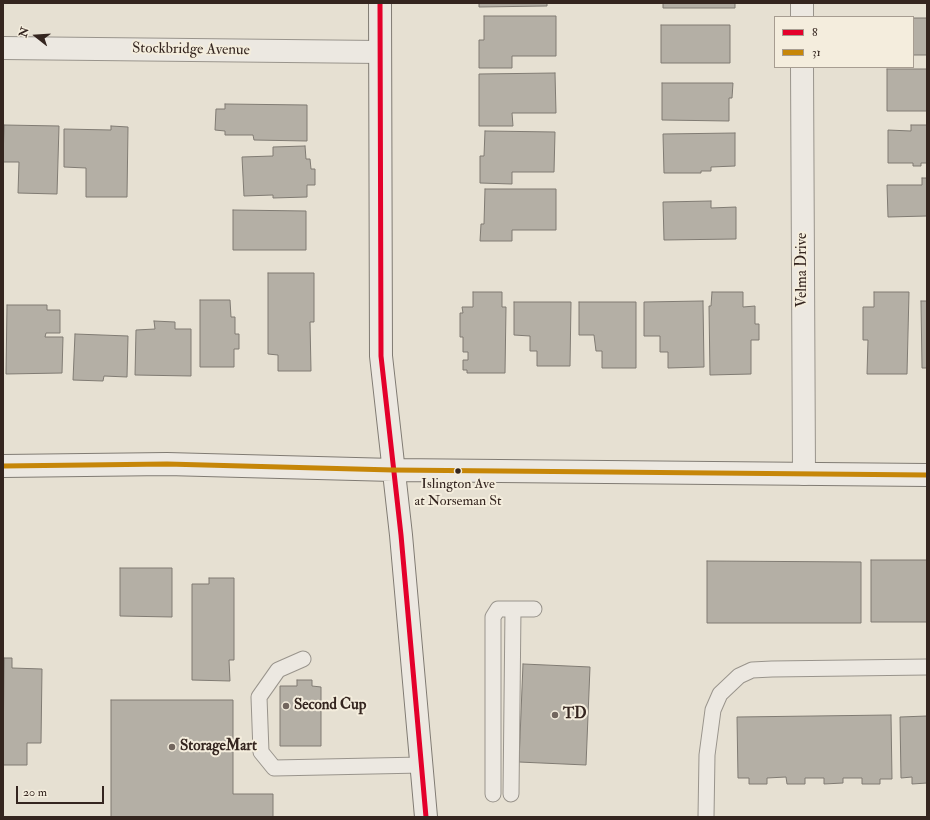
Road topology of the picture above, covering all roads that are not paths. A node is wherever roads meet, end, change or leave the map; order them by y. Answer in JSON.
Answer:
{"nodes":[{"id":1,"x":380,"y":3,"type":"edge"},
{"id":2,"x":802,"y":3,"type":"edge"},
{"id":3,"x":802,"y":16,"type":"edge"},
{"id":4,"x":3,"y":48,"type":"edge"},
{"id":5,"x":380,"y":52,"type":"junction"},
{"id":6,"x":802,"y":68,"type":"edge"},
{"id":7,"x":3,"y":466,"type":"edge"},
{"id":8,"x":393,"y":470,"type":"junction"},
{"id":9,"x":804,"y":474,"type":"junction"},
{"id":10,"x":927,"y":475,"type":"edge"},
{"id":11,"x":513,"y":609,"type":"junction"},
{"id":12,"x":534,"y":609,"type":"dead end"},
{"id":13,"x":303,"y":659,"type":"dead end"},
{"id":14,"x":927,"y":667,"type":"edge"},
{"id":15,"x":422,"y":765,"type":"junction"},
{"id":16,"x":494,"y":794,"type":"dead end"},
{"id":17,"x":510,"y":794,"type":"dead end"},
{"id":18,"x":426,"y":817,"type":"edge"},
{"id":19,"x":706,"y":817,"type":"edge"}],
"edges":[{"from":1,"to":5,"type":"street"},
{"from":2,"to":3,"type":"street"},
{"from":4,"to":5,"type":"street","name":"Stockbridge Avenue"},
{"from":5,"to":8,"type":"street"},
{"from":6,"to":9,"type":"street","name":"Velma Drive"},
{"from":7,"to":8,"type":"street"},
{"from":8,"to":9,"type":"street"},
{"from":8,"to":15,"type":"street"},
{"from":9,"to":10,"type":"street"},
{"from":11,"to":12,"type":"lane"},
{"from":11,"to":16,"type":"lane"},
{"from":11,"to":17,"type":"lane"},
{"from":13,"to":15,"type":"lane"},
{"from":14,"to":19,"type":"lane"},
{"from":15,"to":18,"type":"street"}]}
